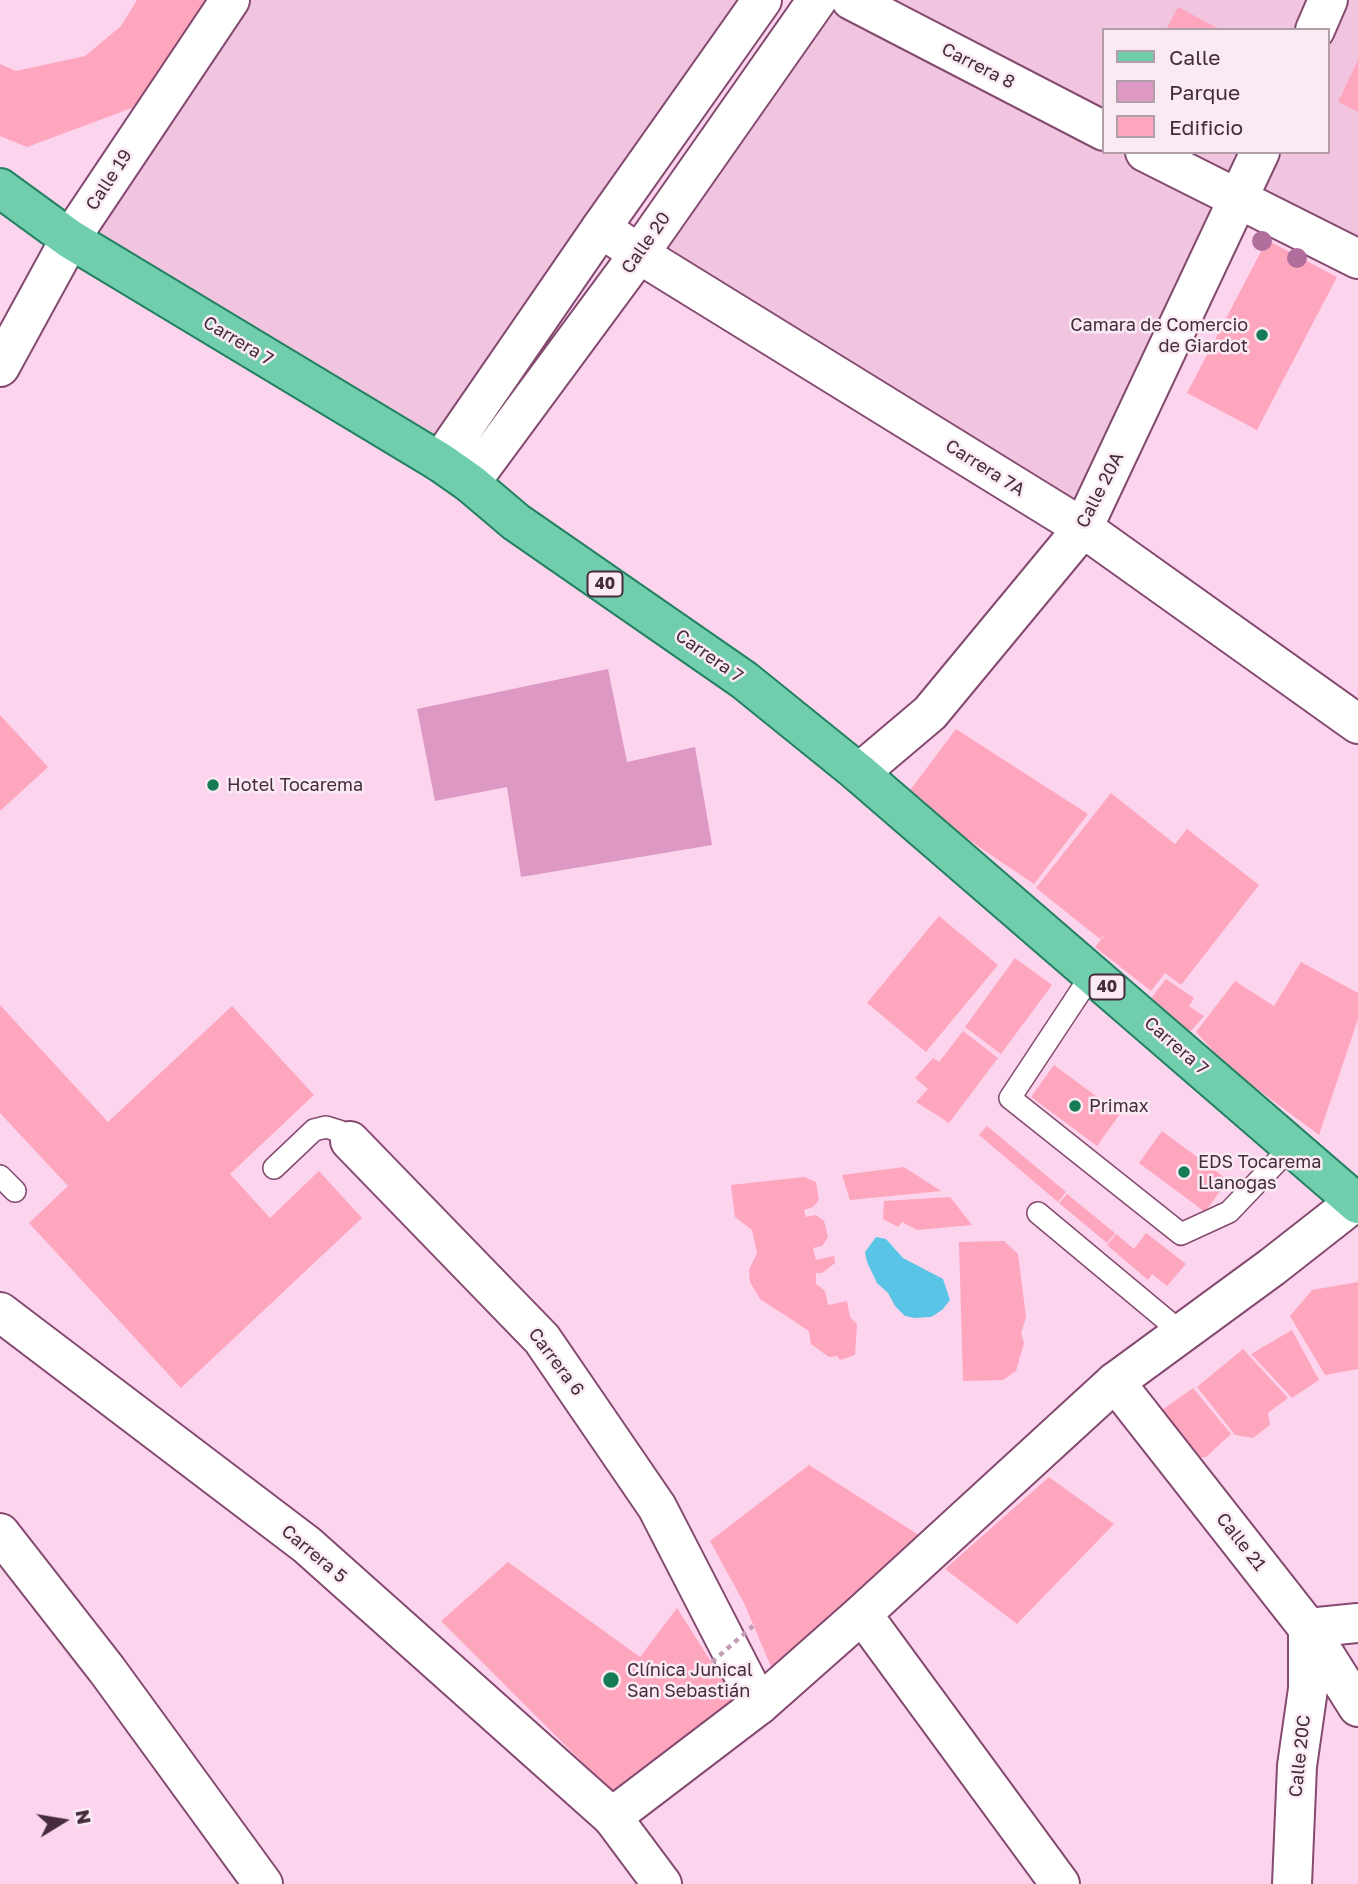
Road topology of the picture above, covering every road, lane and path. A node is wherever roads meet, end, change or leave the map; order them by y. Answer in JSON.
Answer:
{"nodes":[{"id":1,"x":230,"y":0,"type":"edge"},
{"id":2,"x":762,"y":0,"type":"edge"},
{"id":3,"x":817,"y":0,"type":"edge"},
{"id":4,"x":851,"y":0,"type":"edge"},
{"id":5,"x":1328,"y":0,"type":"edge"},
{"id":6,"x":1316,"y":28,"type":"edge"},
{"id":7,"x":1102,"y":130,"type":"edge"},
{"id":8,"x":1149,"y":154,"type":"edge"},
{"id":9,"x":1259,"y":154,"type":"edge"},
{"id":10,"x":0,"y":188,"type":"edge"},
{"id":11,"x":1238,"y":201,"type":"junction"},
{"id":12,"x":601,"y":228,"type":"junction"},
{"id":13,"x":70,"y":239,"type":"junction"},
{"id":14,"x":639,"y":254,"type":"junction"},
{"id":15,"x":1358,"y":259,"type":"edge"},
{"id":16,"x":0,"y":367,"type":"edge"},
{"id":17,"x":455,"y":472,"type":"junction"},
{"id":18,"x":1083,"y":528,"type":"junction"},
{"id":19,"x":1358,"y":724,"type":"edge"},
{"id":20,"x":859,"y":772,"type":"junction"},
{"id":21,"x":1092,"y":974,"type":"junction"},
{"id":22,"x":350,"y":1141,"type":"joint"},
{"id":23,"x":1292,"y":1146,"type":"junction"},
{"id":24,"x":274,"y":1168,"type":"dead end"},
{"id":25,"x":1357,"y":1200,"type":"edge"},
{"id":26,"x":1038,"y":1213,"type":"dead end"},
{"id":27,"x":1,"y":1313,"type":"edge"},
{"id":28,"x":1182,"y":1333,"type":"junction"},
{"id":29,"x":1115,"y":1382,"type":"junction"},
{"id":30,"x":0,"y":1533,"type":"edge"},
{"id":31,"x":862,"y":1614,"type":"junction"},
{"id":32,"x":1358,"y":1623,"type":"edge"},
{"id":33,"x":753,"y":1626,"type":"dead end"},
{"id":34,"x":1308,"y":1628,"type":"junction"},
{"id":35,"x":712,"y":1662,"type":"dead end"},
{"id":36,"x":759,"y":1705,"type":"junction"},
{"id":37,"x":1358,"y":1707,"type":"edge"},
{"id":38,"x":612,"y":1817,"type":"junction"},
{"id":39,"x":263,"y":1884,"type":"edge"},
{"id":40,"x":662,"y":1884,"type":"edge"},
{"id":41,"x":1060,"y":1884,"type":"edge"},
{"id":42,"x":1292,"y":1884,"type":"edge"}],
"edges":[{"from":1,"to":13,"type":"street","name":"Calle 19"},
{"from":2,"to":12,"type":"street"},
{"from":3,"to":14,"type":"street","name":"Calle 20"},
{"from":4,"to":7,"type":"street","name":"Carrera 8"},
{"from":5,"to":6,"type":"street"},
{"from":8,"to":11,"type":"street"},
{"from":9,"to":11,"type":"street","name":"Calle 20A"},
{"from":10,"to":13,"type":"main road","name":"Carrera 7","number":"40"},
{"from":11,"to":15,"type":"street"},
{"from":11,"to":18,"type":"street","name":"Calle 20A"},
{"from":12,"to":14,"type":"street","name":"Carrera 7A"},
{"from":12,"to":17,"type":"street"},
{"from":13,"to":16,"type":"street","name":"Calle 19"},
{"from":13,"to":17,"type":"main road","name":"Carrera 7","number":"40"},
{"from":14,"to":17,"type":"street","name":"Calle 20"},
{"from":14,"to":18,"type":"street","name":"Carrera 7A"},
{"from":17,"to":20,"type":"main road","name":"Carrera 7","number":"40"},
{"from":18,"to":19,"type":"street","name":"Carrera 7A"},
{"from":18,"to":20,"type":"street","name":"Calle 20A"},
{"from":20,"to":21,"type":"main road","name":"Carrera 7","number":"40"},
{"from":21,"to":23,"type":"main road","name":"Carrera 7","number":"40"},
{"from":21,"to":23,"type":"lane"},
{"from":22,"to":24,"type":"lane","name":"Carrera 6"},
{"from":22,"to":36,"type":"street","name":"Carrera 6"},
{"from":23,"to":25,"type":"main road","name":"Carrera 7","number":"40"},
{"from":25,"to":28,"type":"street"},
{"from":26,"to":28,"type":"lane"},
{"from":27,"to":38,"type":"street","name":"Carrera 5"},
{"from":28,"to":29,"type":"street"},
{"from":29,"to":31,"type":"street"},
{"from":29,"to":34,"type":"street","name":"Calle 21"},
{"from":30,"to":39,"type":"street"},
{"from":31,"to":36,"type":"street"},
{"from":31,"to":41,"type":"street"},
{"from":32,"to":34,"type":"street"},
{"from":33,"to":35,"type":"path","bridge":true},
{"from":34,"to":37,"type":"street","name":"Calle 21"},
{"from":34,"to":42,"type":"street","name":"Calle 20C"},
{"from":36,"to":38,"type":"street"},
{"from":38,"to":40,"type":"street"}]}
